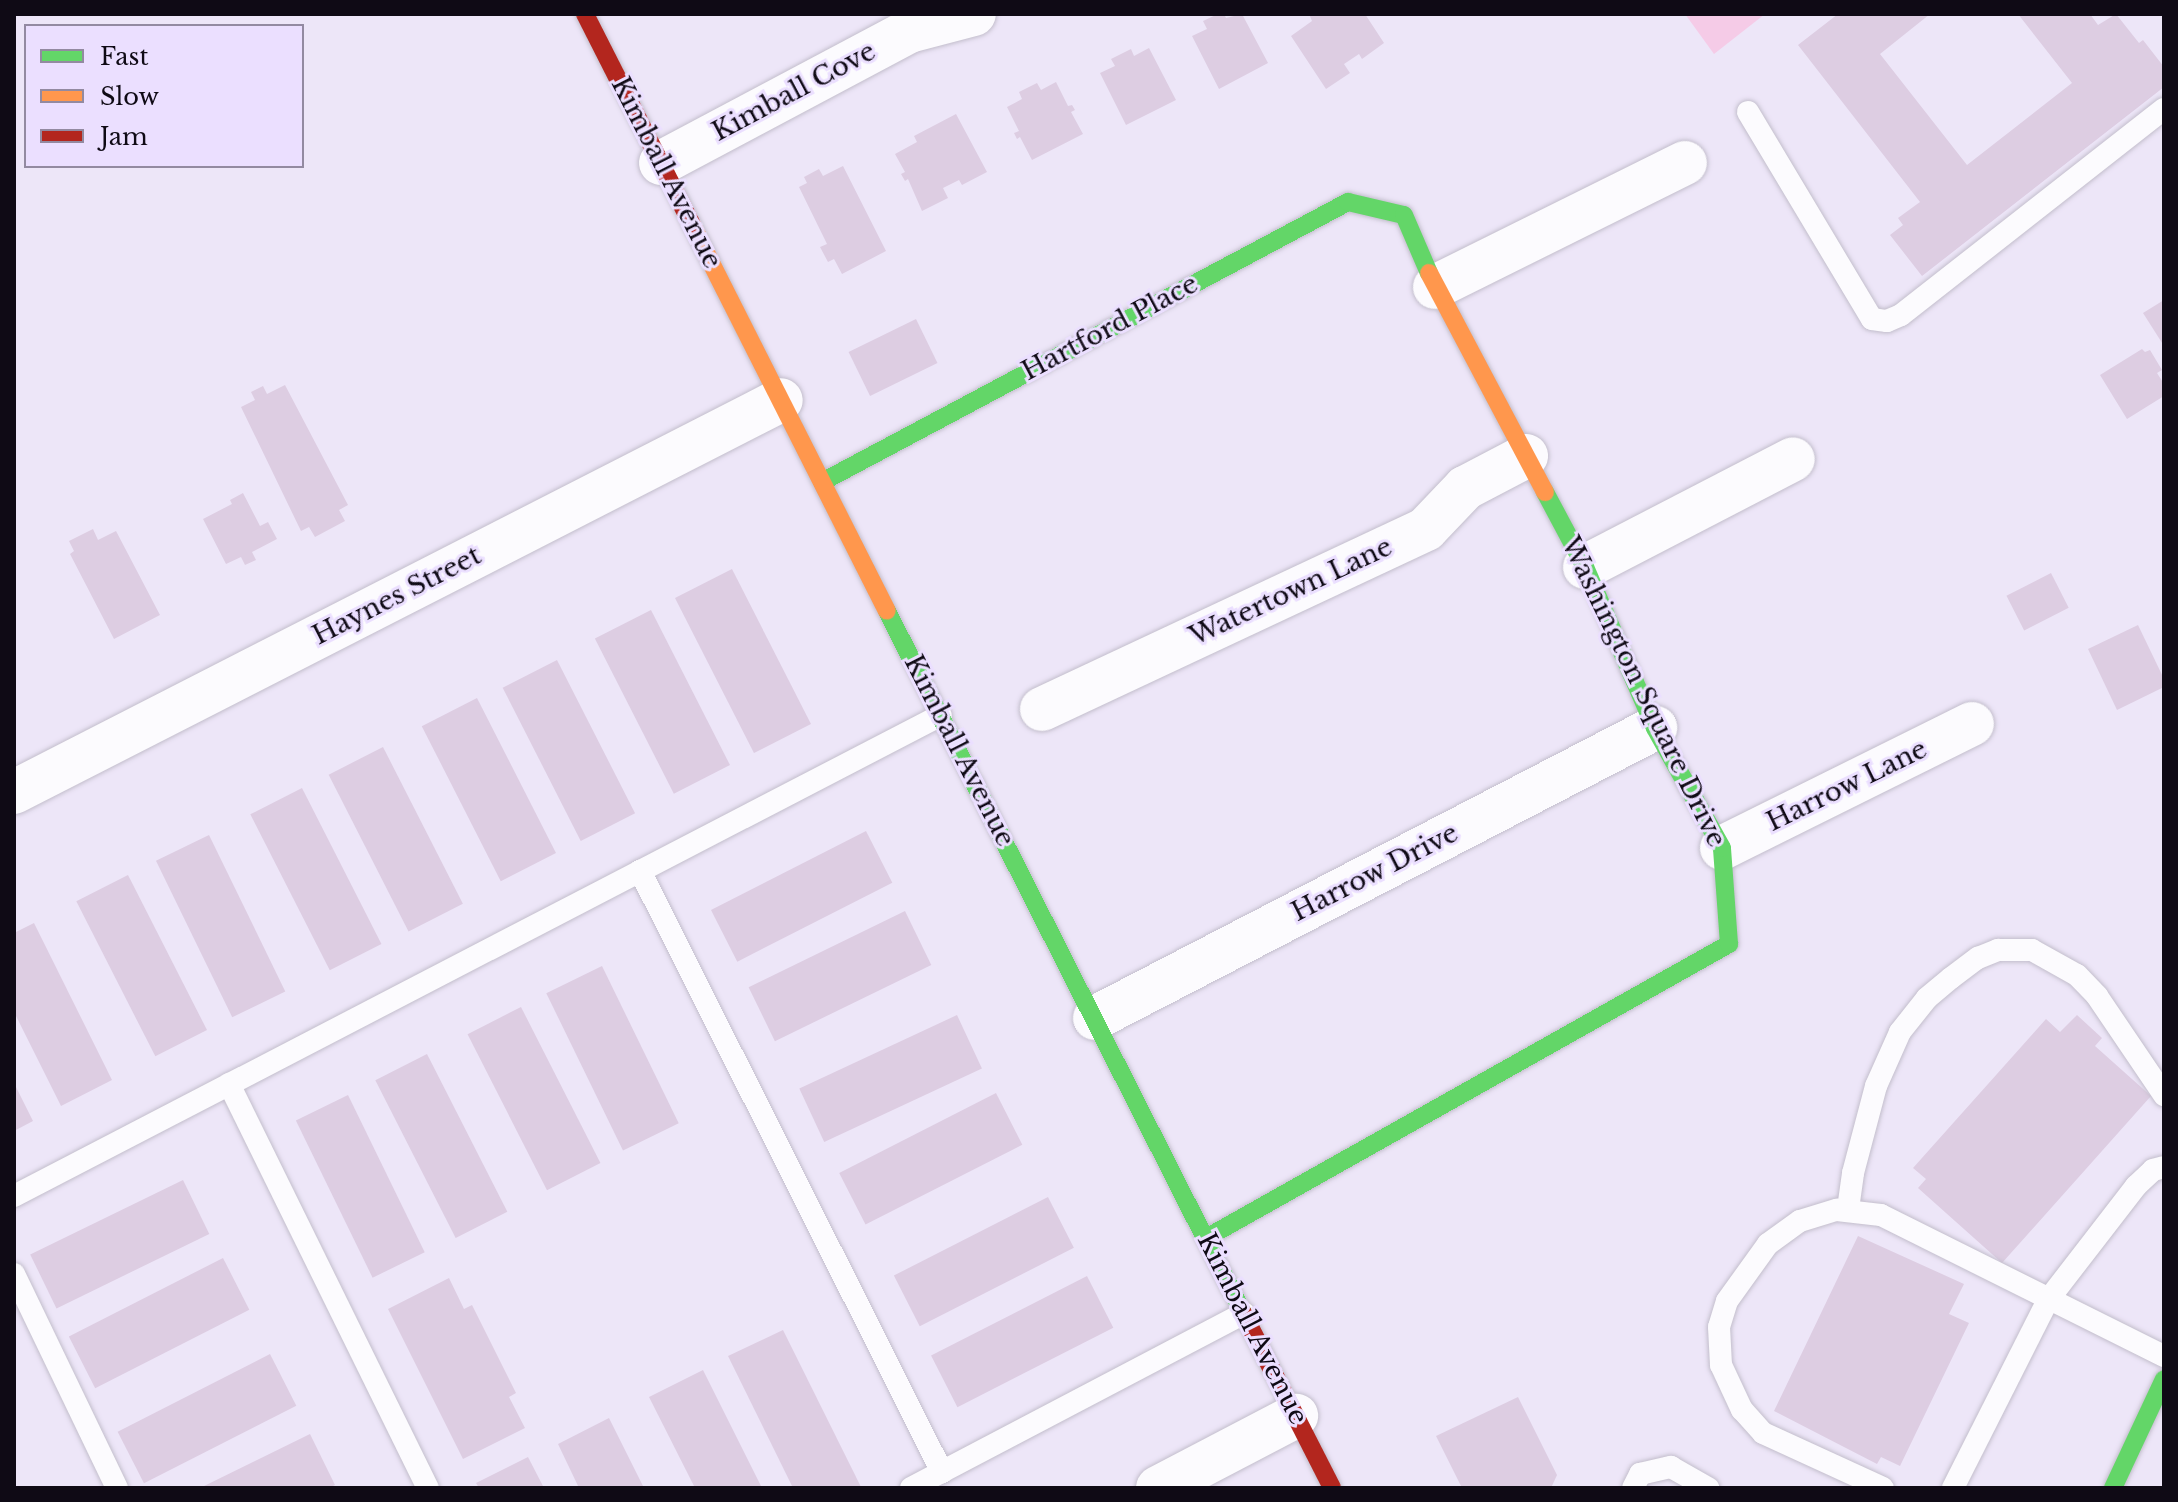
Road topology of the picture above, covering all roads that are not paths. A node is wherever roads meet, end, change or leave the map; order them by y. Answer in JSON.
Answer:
{"nodes":[{"id":1,"x":585,"y":14,"type":"edge"},
{"id":2,"x":974,"y":14,"type":"edge"},
{"id":3,"x":2164,"y":109,"type":"edge"},
{"id":4,"x":1748,"y":112,"type":"dead end"},
{"id":5,"x":661,"y":163,"type":"junction"},
{"id":6,"x":1685,"y":163,"type":"dead end"},
{"id":7,"x":1404,"y":215,"type":"joint"},
{"id":8,"x":1435,"y":287,"type":"junction"},
{"id":9,"x":781,"y":400,"type":"junction"},
{"id":10,"x":1526,"y":456,"type":"junction"},
{"id":11,"x":1793,"y":459,"type":"dead end"},
{"id":12,"x":822,"y":482,"type":"junction"},
{"id":13,"x":1585,"y":567,"type":"junction"},
{"id":14,"x":1042,"y":709,"type":"dead end"},
{"id":15,"x":941,"y":715,"type":"junction"},
{"id":16,"x":1972,"y":724,"type":"dead end"},
{"id":17,"x":1655,"y":728,"type":"junction"},
{"id":18,"x":14,"y":792,"type":"edge"},
{"id":19,"x":1722,"y":848,"type":"junction"},
{"id":20,"x":640,"y":871,"type":"junction"},
{"id":21,"x":1095,"y":1018,"type":"junction"},
{"id":22,"x":229,"y":1084,"type":"junction"},
{"id":23,"x":2164,"y":1095,"type":"edge"},
{"id":24,"x":2164,"y":1167,"type":"edge"},
{"id":25,"x":14,"y":1196,"type":"edge"},
{"id":26,"x":1848,"y":1209,"type":"junction"},
{"id":27,"x":1206,"y":1238,"type":"junction"},
{"id":28,"x":14,"y":1274,"type":"edge"},
{"id":29,"x":2048,"y":1300,"type":"junction"},
{"id":30,"x":1244,"y":1313,"type":"junction"},
{"id":31,"x":2164,"y":1356,"type":"edge"},
{"id":32,"x":2164,"y":1379,"type":"edge"},
{"id":33,"x":1296,"y":1416,"type":"junction"},
{"id":34,"x":942,"y":1472,"type":"junction"},
{"id":35,"x":117,"y":1488,"type":"edge"},
{"id":36,"x":428,"y":1488,"type":"edge"},
{"id":37,"x":911,"y":1488,"type":"edge"},
{"id":38,"x":1158,"y":1488,"type":"edge"},
{"id":39,"x":1332,"y":1488,"type":"edge"},
{"id":40,"x":1633,"y":1488,"type":"edge"},
{"id":41,"x":1708,"y":1488,"type":"edge"},
{"id":42,"x":1883,"y":1488,"type":"edge"},
{"id":43,"x":1953,"y":1488,"type":"edge"},
{"id":44,"x":2113,"y":1488,"type":"edge"}],
"edges":[{"from":1,"to":5,"type":"street","name":"Kimball Avenue"},
{"from":2,"to":5,"type":"street","name":"Kimball Cove"},
{"from":3,"to":4,"type":"lane"},
{"from":5,"to":9,"type":"street","name":"Kimball Avenue"},
{"from":6,"to":8,"type":"street"},
{"from":7,"to":8,"type":"street","name":"Washington Square Drive"},
{"from":7,"to":12,"type":"street","name":"Hartford Place"},
{"from":8,"to":10,"type":"street","name":"Washington Square Drive"},
{"from":9,"to":12,"type":"street","name":"Kimball Avenue"},
{"from":9,"to":18,"type":"street","name":"Haynes Street"},
{"from":10,"to":13,"type":"street","name":"Washington Square Drive"},
{"from":10,"to":14,"type":"street","name":"Watertown Lane"},
{"from":11,"to":13,"type":"street"},
{"from":12,"to":15,"type":"street","name":"Kimball Avenue"},
{"from":13,"to":17,"type":"street","name":"Washington Square Drive"},
{"from":15,"to":20,"type":"lane"},
{"from":15,"to":21,"type":"street","name":"Kimball Avenue"},
{"from":16,"to":19,"type":"street","name":"Harrow Lane"},
{"from":17,"to":19,"type":"street","name":"Washington Square Drive"},
{"from":17,"to":21,"type":"street","name":"Harrow Drive"},
{"from":19,"to":27,"type":"street","name":"Washington Square Drive"},
{"from":20,"to":22,"type":"lane"},
{"from":20,"to":34,"type":"lane"},
{"from":21,"to":27,"type":"street","name":"Kimball Avenue"},
{"from":22,"to":25,"type":"lane"},
{"from":22,"to":36,"type":"lane"},
{"from":23,"to":26,"type":"lane"},
{"from":24,"to":29,"type":"lane"},
{"from":26,"to":29,"type":"lane"},
{"from":26,"to":42,"type":"lane"},
{"from":27,"to":30,"type":"street","name":"Kimball Avenue"},
{"from":28,"to":35,"type":"lane"},
{"from":29,"to":31,"type":"lane"},
{"from":29,"to":43,"type":"lane"},
{"from":30,"to":33,"type":"street","name":"Kimball Avenue"},
{"from":30,"to":34,"type":"lane"},
{"from":32,"to":44,"type":"street"},
{"from":33,"to":38,"type":"street"},
{"from":33,"to":39,"type":"street","name":"Kimball Avenue"},
{"from":34,"to":37,"type":"lane"},
{"from":40,"to":41,"type":"lane"}]}
